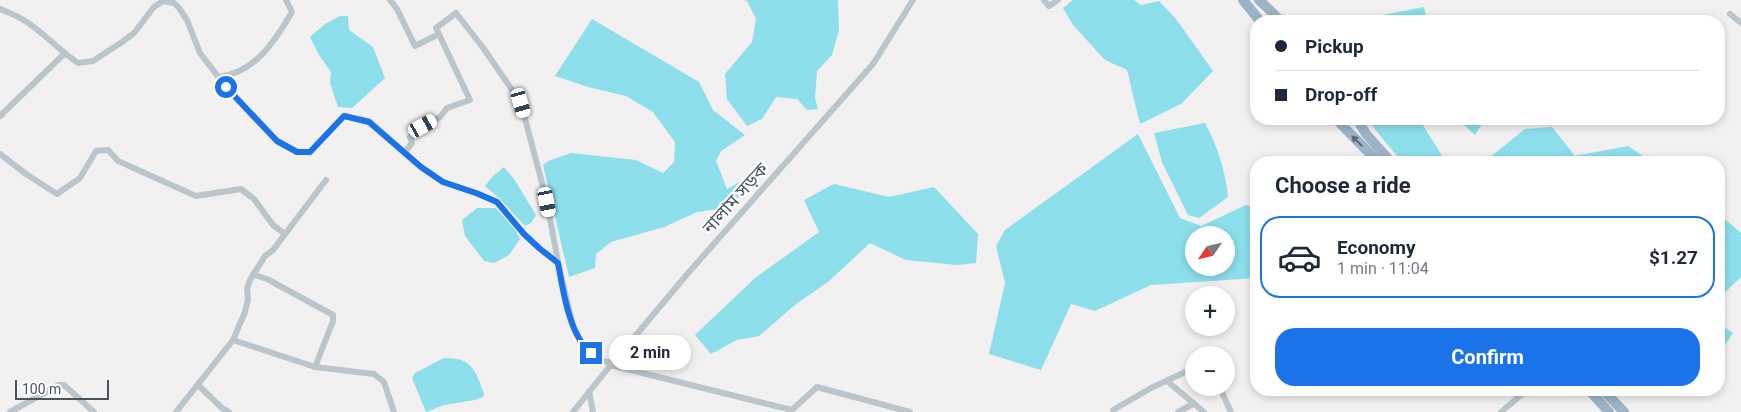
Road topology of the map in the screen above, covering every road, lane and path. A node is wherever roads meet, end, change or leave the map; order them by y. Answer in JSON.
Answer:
{"nodes":[{"id":1,"x":286,"y":0,"type":"edge"},
{"id":2,"x":390,"y":0,"type":"edge"},
{"id":3,"x":913,"y":0,"type":"edge"},
{"id":4,"x":1044,"y":0,"type":"edge"},
{"id":5,"x":1058,"y":0,"type":"edge"},
{"id":6,"x":1243,"y":0,"type":"edge"},
{"id":7,"x":1260,"y":0,"type":"edge"},
{"id":8,"x":0,"y":9,"type":"edge"},
{"id":9,"x":1730,"y":14,"type":"dead end"},
{"id":10,"x":1255,"y":15,"type":"edge"},
{"id":11,"x":1275,"y":15,"type":"edge"},
{"id":12,"x":1741,"y":23,"type":"edge"},
{"id":13,"x":439,"y":34,"type":"junction"},
{"id":14,"x":64,"y":54,"type":"junction"},
{"id":15,"x":218,"y":77,"type":"junction"},
{"id":16,"x":0,"y":116,"type":"edge"},
{"id":17,"x":1342,"y":125,"type":"edge"},
{"id":18,"x":1361,"y":125,"type":"edge"},
{"id":19,"x":405,"y":152,"type":"junction"},
{"id":20,"x":0,"y":154,"type":"edge"},
{"id":21,"x":1372,"y":156,"type":"edge"},
{"id":22,"x":1386,"y":156,"type":"edge"},
{"id":23,"x":326,"y":180,"type":"dead end"},
{"id":24,"x":286,"y":234,"type":"junction"},
{"id":25,"x":558,"y":263,"type":"junction"},
{"id":26,"x":253,"y":274,"type":"junction"},
{"id":27,"x":233,"y":340,"type":"junction"},
{"id":28,"x":611,"y":364,"type":"junction"},
{"id":29,"x":315,"y":367,"type":"junction"},
{"id":30,"x":1185,"y":372,"type":"edge"},
{"id":31,"x":1167,"y":381,"type":"junction"},
{"id":32,"x":198,"y":385,"type":"junction"},
{"id":33,"x":589,"y":391,"type":"junction"},
{"id":34,"x":1224,"y":396,"type":"edge"},
{"id":35,"x":1520,"y":396,"type":"edge"},
{"id":36,"x":1594,"y":396,"type":"edge"},
{"id":37,"x":1609,"y":396,"type":"edge"},
{"id":38,"x":1193,"y":404,"type":"junction"},
{"id":39,"x":10,"y":412,"type":"edge"},
{"id":40,"x":94,"y":412,"type":"edge"},
{"id":41,"x":176,"y":412,"type":"edge"},
{"id":42,"x":229,"y":412,"type":"edge"},
{"id":43,"x":394,"y":412,"type":"edge"},
{"id":44,"x":573,"y":412,"type":"edge"},
{"id":45,"x":593,"y":412,"type":"edge"},
{"id":46,"x":910,"y":412,"type":"edge"},
{"id":47,"x":1114,"y":412,"type":"edge"},
{"id":48,"x":1178,"y":412,"type":"edge"},
{"id":49,"x":1204,"y":412,"type":"edge"},
{"id":50,"x":1231,"y":412,"type":"edge"},
{"id":51,"x":1501,"y":412,"type":"edge"},
{"id":52,"x":1608,"y":412,"type":"edge"},
{"id":53,"x":1624,"y":412,"type":"edge"}],
"edges":[{"from":1,"to":15,"type":"street"},
{"from":2,"to":13,"type":"street"},
{"from":3,"to":28,"type":"street","name":"নালাম সড়ক"},
{"from":4,"to":5,"type":"street"},
{"from":6,"to":10,"type":"highway"},
{"from":7,"to":11,"type":"highway"},
{"from":8,"to":14,"type":"street"},
{"from":9,"to":12,"type":"street"},
{"from":13,"to":19,"type":"street"},
{"from":13,"to":25,"type":"street"},
{"from":14,"to":15,"type":"street"},
{"from":14,"to":16,"type":"street"},
{"from":15,"to":19,"type":"street"},
{"from":21,"to":17,"type":"highway","one_way":true},
{"from":18,"to":22,"type":"highway"},
{"from":19,"to":25,"type":"street"},
{"from":20,"to":24,"type":"street"},
{"from":23,"to":24,"type":"street"},
{"from":24,"to":26,"type":"street"},
{"from":25,"to":28,"type":"street"},
{"from":26,"to":27,"type":"street"},
{"from":26,"to":29,"type":"street"},
{"from":27,"to":29,"type":"street"},
{"from":27,"to":32,"type":"street"},
{"from":28,"to":33,"type":"street","name":"নালাম সড়ক"},
{"from":28,"to":46,"type":"street"},
{"from":29,"to":43,"type":"street"},
{"from":30,"to":31,"type":"street"},
{"from":31,"to":38,"type":"street"},
{"from":31,"to":47,"type":"street"},
{"from":32,"to":41,"type":"street"},
{"from":32,"to":42,"type":"street"},
{"from":33,"to":44,"type":"street","name":"নালাম সড়ক"},
{"from":33,"to":45,"type":"street"},
{"from":34,"to":50,"type":"street"},
{"from":35,"to":51,"type":"street"},
{"from":36,"to":52,"type":"highway"},
{"from":37,"to":53,"type":"highway"},
{"from":38,"to":48,"type":"street"},
{"from":38,"to":49,"type":"street"},
{"from":39,"to":40,"type":"street"}]}
